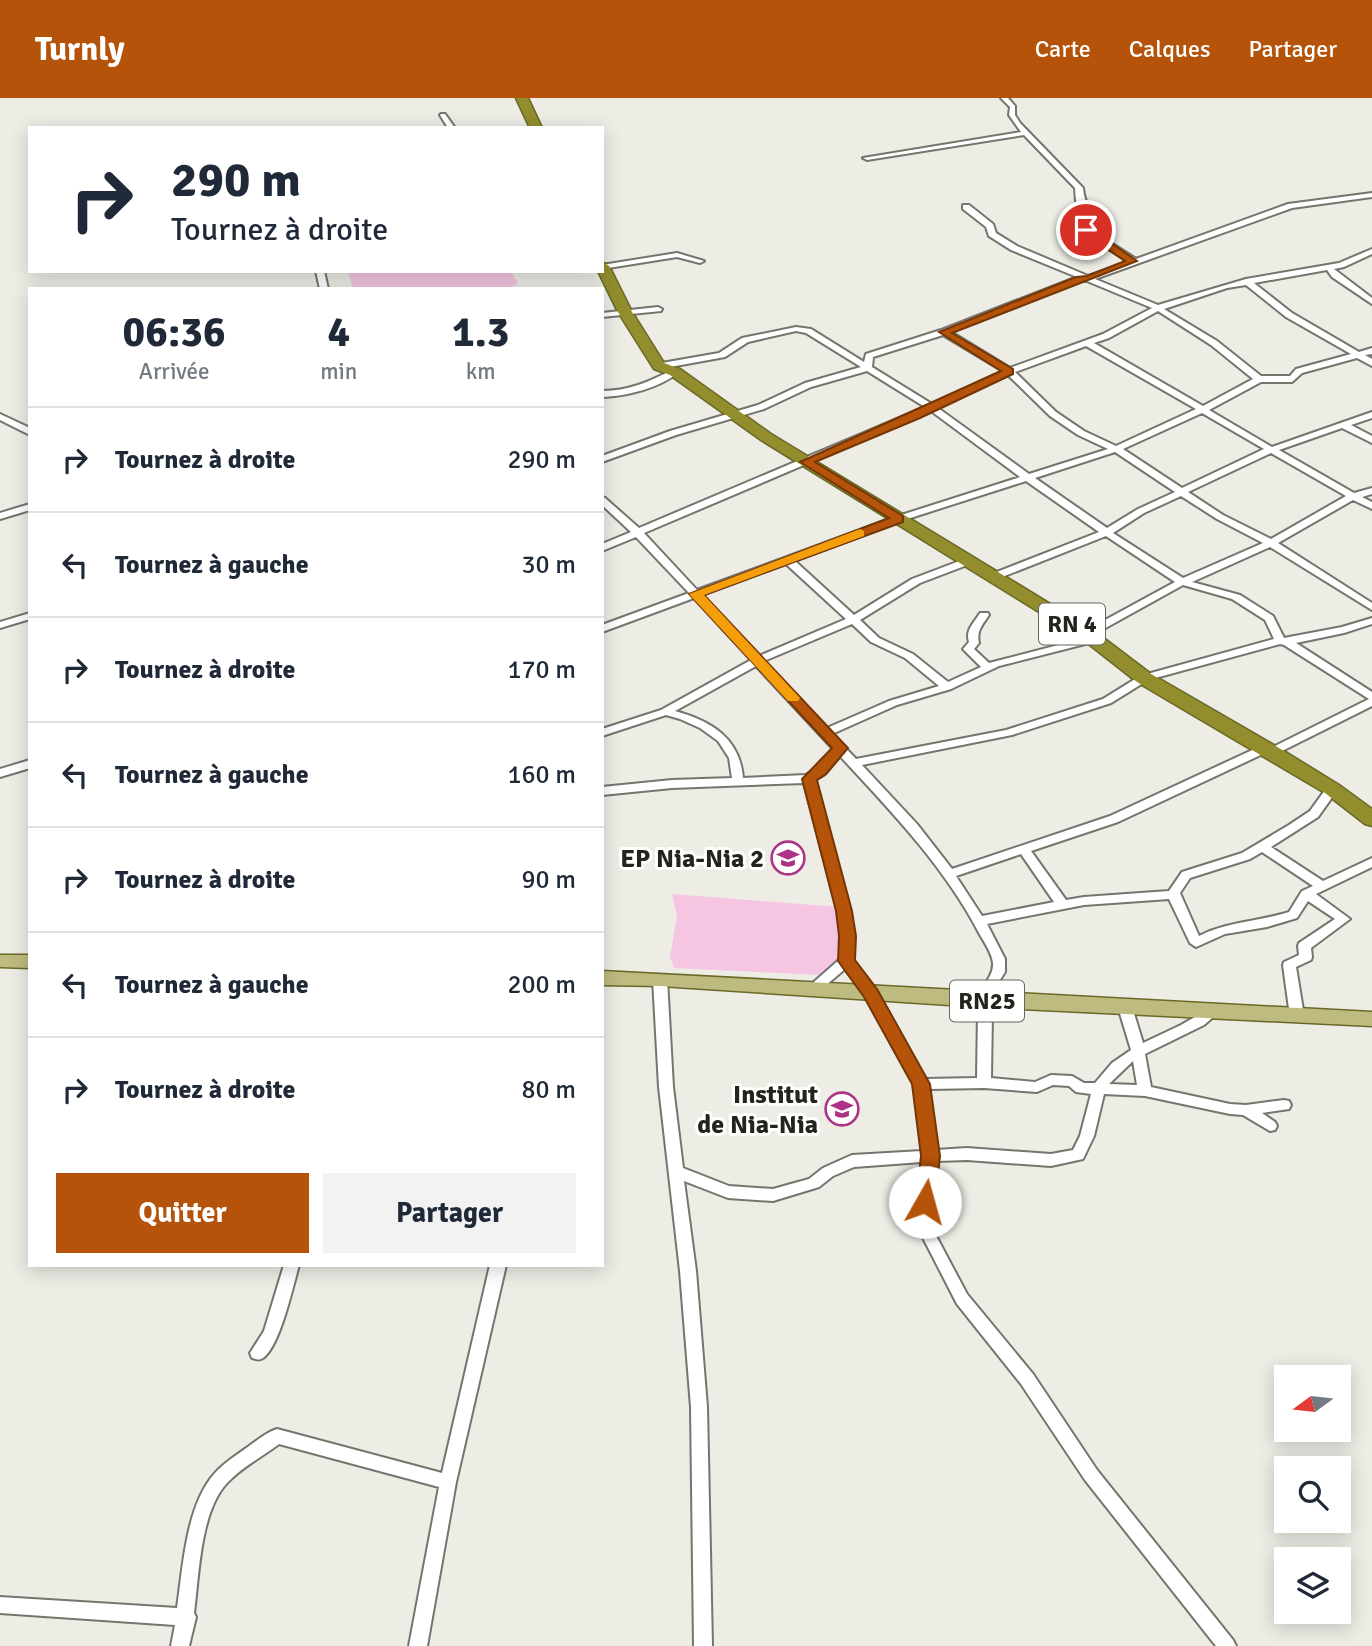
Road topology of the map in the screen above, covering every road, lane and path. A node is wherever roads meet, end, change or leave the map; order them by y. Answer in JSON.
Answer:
{"nodes":[{"id":1,"x":522,"y":98,"type":"edge"},
{"id":2,"x":1004,"y":98,"type":"edge"},
{"id":3,"x":443,"y":115,"type":"dead end"},
{"id":4,"x":451,"y":126,"type":"edge"},
{"id":5,"x":535,"y":126,"type":"edge"},
{"id":6,"x":1026,"y":133,"type":"junction"},
{"id":7,"x":867,"y":158,"type":"dead end"},
{"id":8,"x":1372,"y":195,"type":"edge"},
{"id":9,"x":966,"y":207,"type":"dead end"},
{"id":10,"x":1372,"y":251,"type":"edge"},
{"id":11,"x":700,"y":261,"type":"dead end"},
{"id":12,"x":1132,"y":261,"type":"junction"},
{"id":13,"x":604,"y":266,"type":"edge"},
{"id":14,"x":1328,"y":266,"type":"junction"},
{"id":15,"x":604,"y":270,"type":"edge"},
{"id":16,"x":1088,"y":279,"type":"junction"},
{"id":17,"x":1246,"y":281,"type":"junction"},
{"id":18,"x":1372,"y":302,"type":"edge"},
{"id":19,"x":1158,"y":308,"type":"junction"},
{"id":20,"x":658,"y":309,"type":"dead end"},
{"id":21,"x":625,"y":312,"type":"junction"},
{"id":22,"x":604,"y":315,"type":"edge"},
{"id":23,"x":944,"y":332,"type":"junction"},
{"id":24,"x":1087,"y":342,"type":"junction"},
{"id":25,"x":1372,"y":351,"type":"edge"},
{"id":26,"x":1359,"y":356,"type":"junction"},
{"id":27,"x":1372,"y":363,"type":"edge"},
{"id":28,"x":659,"y":366,"type":"junction"},
{"id":29,"x":868,"y":368,"type":"junction"},
{"id":30,"x":675,"y":372,"type":"junction"},
{"id":31,"x":1009,"y":372,"type":"junction"},
{"id":32,"x":1259,"y":379,"type":"junction"},
{"id":33,"x":604,"y":394,"type":"edge"},
{"id":34,"x":931,"y":407,"type":"junction"},
{"id":35,"x":1202,"y":410,"type":"junction"},
{"id":36,"x":733,"y":415,"type":"junction"},
{"id":37,"x":1372,"y":415,"type":"edge"},
{"id":38,"x":0,"y":417,"type":"edge"},
{"id":39,"x":947,"y":418,"type":"junction"},
{"id":40,"x":905,"y":419,"type":"junction"},
{"id":41,"x":1345,"y":426,"type":"junction"},
{"id":42,"x":28,"y":431,"type":"edge"},
{"id":43,"x":1372,"y":440,"type":"edge"},
{"id":44,"x":1116,"y":449,"type":"junction"},
{"id":45,"x":1268,"y":451,"type":"junction"},
{"id":46,"x":604,"y":458,"type":"edge"},
{"id":47,"x":806,"y":462,"type":"junction"},
{"id":48,"x":1028,"y":477,"type":"junction"},
{"id":49,"x":1372,"y":491,"type":"edge"},
{"id":50,"x":1181,"y":492,"type":"junction"},
{"id":51,"x":1353,"y":496,"type":"junction"},
{"id":52,"x":604,"y":502,"type":"edge"},
{"id":53,"x":1372,"y":506,"type":"edge"},
{"id":54,"x":28,"y":508,"type":"edge"},
{"id":55,"x":0,"y":516,"type":"edge"},
{"id":56,"x":898,"y":519,"type":"junction"},
{"id":57,"x":638,"y":533,"type":"junction"},
{"id":58,"x":1106,"y":533,"type":"junction"},
{"id":59,"x":1271,"y":543,"type":"junction"},
{"id":60,"x":604,"y":547,"type":"edge"},
{"id":61,"x":788,"y":560,"type":"junction"},
{"id":62,"x":966,"y":562,"type":"junction"},
{"id":63,"x":993,"y":578,"type":"junction"},
{"id":64,"x":1182,"y":582,"type":"junction"},
{"id":65,"x":696,"y":594,"type":"junction"},
{"id":66,"x":1372,"y":607,"type":"edge"},
{"id":67,"x":984,"y":615,"type":"dead end"},
{"id":68,"x":28,"y":618,"type":"edge"},
{"id":69,"x":851,"y":621,"type":"junction"},
{"id":70,"x":1372,"y":621,"type":"edge"},
{"id":71,"x":0,"y":625,"type":"edge"},
{"id":72,"x":604,"y":628,"type":"edge"},
{"id":73,"x":1090,"y":637,"type":"junction"},
{"id":74,"x":1284,"y":641,"type":"junction"},
{"id":75,"x":758,"y":660,"type":"junction"},
{"id":76,"x":988,"y":668,"type":"junction"},
{"id":77,"x":1144,"y":678,"type":"junction"},
{"id":78,"x":947,"y":687,"type":"junction"},
{"id":79,"x":1372,"y":699,"type":"edge"},
{"id":80,"x":665,"y":712,"type":"junction"},
{"id":81,"x":604,"y":732,"type":"edge"},
{"id":82,"x":825,"y":733,"type":"junction"},
{"id":83,"x":840,"y":748,"type":"junction"},
{"id":84,"x":1269,"y":750,"type":"junction"},
{"id":85,"x":855,"y":763,"type":"junction"},
{"id":86,"x":28,"y":765,"type":"edge"},
{"id":87,"x":0,"y":773,"type":"edge"},
{"id":88,"x":809,"y":779,"type":"junction"},
{"id":89,"x":738,"y":782,"type":"junction"},
{"id":90,"x":1332,"y":789,"type":"junction"},
{"id":91,"x":604,"y":791,"type":"edge"},
{"id":92,"x":1372,"y":819,"type":"edge"},
{"id":93,"x":1263,"y":847,"type":"junction"},
{"id":94,"x":1025,"y":851,"type":"junction"},
{"id":95,"x":1372,"y":862,"type":"edge"},
{"id":96,"x":949,"y":874,"type":"junction"},
{"id":97,"x":1322,"y":886,"type":"junction"},
{"id":98,"x":1306,"y":894,"type":"junction"},
{"id":99,"x":1062,"y":904,"type":"junction"},
{"id":100,"x":979,"y":921,"type":"junction"},
{"id":101,"x":1196,"y":943,"type":"junction"},
{"id":102,"x":0,"y":961,"type":"edge"},
{"id":103,"x":846,"y":961,"type":"junction"},
{"id":104,"x":28,"y":962,"type":"edge"},
{"id":105,"x":604,"y":978,"type":"edge"},
{"id":106,"x":660,"y":979,"type":"junction"},
{"id":107,"x":813,"y":989,"type":"junction"},
{"id":108,"x":871,"y":993,"type":"junction"},
{"id":109,"x":980,"y":1000,"type":"junction"},
{"id":110,"x":1125,"y":1007,"type":"junction"},
{"id":111,"x":1212,"y":1012,"type":"junction"},
{"id":112,"x":1297,"y":1016,"type":"junction"},
{"id":113,"x":1372,"y":1019,"type":"edge"},
{"id":114,"x":1138,"y":1050,"type":"junction"},
{"id":115,"x":984,"y":1083,"type":"junction"},
{"id":116,"x":921,"y":1084,"type":"junction"},
{"id":117,"x":1101,"y":1089,"type":"junction"},
{"id":118,"x":1145,"y":1091,"type":"junction"},
{"id":119,"x":1284,"y":1105,"type":"dead end"},
{"id":120,"x":1247,"y":1110,"type":"junction"},
{"id":121,"x":1270,"y":1126,"type":"dead end"},
{"id":122,"x":930,"y":1156,"type":"junction"},
{"id":123,"x":676,"y":1171,"type":"junction"},
{"id":124,"x":291,"y":1267,"type":"edge"},
{"id":125,"x":498,"y":1267,"type":"edge"},
{"id":126,"x":258,"y":1353,"type":"dead end"},
{"id":127,"x":448,"y":1482,"type":"junction"},
{"id":128,"x":0,"y":1605,"type":"edge"},
{"id":129,"x":187,"y":1617,"type":"junction"},
{"id":130,"x":180,"y":1646,"type":"edge"},
{"id":131,"x":418,"y":1646,"type":"edge"},
{"id":132,"x":703,"y":1646,"type":"edge"},
{"id":133,"x":1227,"y":1646,"type":"edge"}],
"edges":[{"from":1,"to":5,"type":"highway"},
{"from":2,"to":6,"type":"street"},
{"from":3,"to":4,"type":"street"},
{"from":6,"to":7,"type":"street"},
{"from":6,"to":12,"type":"street"},
{"from":8,"to":12,"type":"street"},
{"from":9,"to":16,"type":"street"},
{"from":10,"to":14,"type":"street"},
{"from":11,"to":13,"type":"street"},
{"from":12,"to":16,"type":"street"},
{"from":14,"to":17,"type":"street"},
{"from":14,"to":18,"type":"street"},
{"from":15,"to":21,"type":"highway"},
{"from":16,"to":19,"type":"street"},
{"from":16,"to":23,"type":"street"},
{"from":17,"to":19,"type":"street"},
{"from":17,"to":26,"type":"street"},
{"from":19,"to":24,"type":"street"},
{"from":19,"to":32,"type":"street"},
{"from":20,"to":21,"type":"street"},
{"from":21,"to":22,"type":"street"},
{"from":21,"to":28,"type":"highway"},
{"from":23,"to":29,"type":"street"},
{"from":23,"to":31,"type":"street"},
{"from":24,"to":31,"type":"street"},
{"from":24,"to":35,"type":"street"},
{"from":25,"to":26,"type":"street"},
{"from":26,"to":27,"type":"street"},
{"from":26,"to":32,"type":"street"},
{"from":28,"to":29,"type":"street"},
{"from":28,"to":30,"type":"highway","number":"RN 4"},
{"from":29,"to":34,"type":"street"},
{"from":29,"to":36,"type":"street"},
{"from":30,"to":33,"type":"street"},
{"from":30,"to":36,"type":"highway","number":"RN 4"},
{"from":31,"to":34,"type":"street"},
{"from":31,"to":44,"type":"street"},
{"from":32,"to":35,"type":"street"},
{"from":34,"to":39,"type":"street"},
{"from":34,"to":40,"type":"street"},
{"from":35,"to":44,"type":"street"},
{"from":35,"to":45,"type":"street"},
{"from":36,"to":46,"type":"street"},
{"from":36,"to":47,"type":"highway","number":"RN 4"},
{"from":37,"to":41,"type":"street"},
{"from":38,"to":42,"type":"street"},
{"from":39,"to":40,"type":"street"},
{"from":39,"to":48,"type":"street"},
{"from":40,"to":47,"type":"street"},
{"from":41,"to":43,"type":"street"},
{"from":41,"to":45,"type":"street"},
{"from":44,"to":48,"type":"street"},
{"from":44,"to":50,"type":"street"},
{"from":45,"to":50,"type":"street"},
{"from":45,"to":51,"type":"street"},
{"from":47,"to":56,"type":"highway","number":"RN 4"},
{"from":47,"to":57,"type":"street"},
{"from":48,"to":56,"type":"street"},
{"from":48,"to":58,"type":"street"},
{"from":49,"to":51,"type":"street"},
{"from":50,"to":58,"type":"street"},
{"from":50,"to":59,"type":"street"},
{"from":51,"to":53,"type":"street"},
{"from":51,"to":59,"type":"street"},
{"from":52,"to":57,"type":"street"},
{"from":54,"to":55,"type":"street"},
{"from":56,"to":61,"type":"street"},
{"from":56,"to":62,"type":"highway","number":"RN 4"},
{"from":57,"to":60,"type":"street"},
{"from":57,"to":65,"type":"street"},
{"from":58,"to":63,"type":"street"},
{"from":58,"to":64,"type":"street"},
{"from":59,"to":64,"type":"street"},
{"from":59,"to":66,"type":"street"},
{"from":61,"to":65,"type":"street"},
{"from":61,"to":69,"type":"street"},
{"from":62,"to":63,"type":"highway","number":"RN 4"},
{"from":62,"to":69,"type":"street"},
{"from":63,"to":73,"type":"highway","number":"RN 4"},
{"from":64,"to":73,"type":"street"},
{"from":64,"to":74,"type":"street"},
{"from":65,"to":72,"type":"street"},
{"from":65,"to":75,"type":"street"},
{"from":67,"to":76,"type":"street"},
{"from":68,"to":71,"type":"street"},
{"from":69,"to":75,"type":"street"},
{"from":69,"to":78,"type":"street"},
{"from":70,"to":74,"type":"street"},
{"from":73,"to":76,"type":"street"},
{"from":73,"to":77,"type":"highway","number":"RN 4"},
{"from":74,"to":77,"type":"street"},
{"from":74,"to":79,"type":"street"},
{"from":75,"to":80,"type":"street"},
{"from":75,"to":82,"type":"street"},
{"from":76,"to":78,"type":"street"},
{"from":77,"to":84,"type":"highway","number":"RN 4"},
{"from":77,"to":85,"type":"street"},
{"from":78,"to":82,"type":"street"},
{"from":79,"to":84,"type":"street"},
{"from":80,"to":81,"type":"street"},
{"from":80,"to":89,"type":"street"},
{"from":82,"to":83,"type":"street"},
{"from":83,"to":85,"type":"street"},
{"from":83,"to":88,"type":"street"},
{"from":84,"to":90,"type":"highway","number":"RN 4"},
{"from":84,"to":94,"type":"street"},
{"from":85,"to":96,"type":"street"},
{"from":86,"to":87,"type":"street"},
{"from":88,"to":89,"type":"street"},
{"from":88,"to":103,"type":"street"},
{"from":89,"to":91,"type":"street"},
{"from":90,"to":92,"type":"highway","number":"RN 4"},
{"from":90,"to":93,"type":"street"},
{"from":93,"to":97,"type":"street"},
{"from":93,"to":101,"type":"street"},
{"from":94,"to":96,"type":"street"},
{"from":94,"to":99,"type":"street"},
{"from":95,"to":97,"type":"street"},
{"from":96,"to":100,"type":"street"},
{"from":97,"to":98,"type":"street"},
{"from":98,"to":101,"type":"street"},
{"from":98,"to":112,"type":"street"},
{"from":99,"to":100,"type":"street"},
{"from":99,"to":101,"type":"street"},
{"from":100,"to":109,"type":"street"},
{"from":102,"to":104,"type":"main road"},
{"from":103,"to":107,"type":"street"},
{"from":103,"to":108,"type":"street"},
{"from":105,"to":106,"type":"main road","number":"RN25"},
{"from":106,"to":107,"type":"main road","number":"RN25"},
{"from":106,"to":123,"type":"street"},
{"from":107,"to":108,"type":"main road","number":"RN25"},
{"from":108,"to":109,"type":"main road","number":"RN25"},
{"from":108,"to":116,"type":"street"},
{"from":109,"to":110,"type":"main road","number":"RN25"},
{"from":109,"to":115,"type":"street"},
{"from":110,"to":111,"type":"main road","number":"RN25"},
{"from":110,"to":114,"type":"street"},
{"from":111,"to":112,"type":"main road","number":"RN25"},
{"from":111,"to":114,"type":"street"},
{"from":112,"to":113,"type":"main road","number":"RN25"},
{"from":114,"to":117,"type":"street"},
{"from":114,"to":118,"type":"street"},
{"from":115,"to":116,"type":"street"},
{"from":115,"to":117,"type":"street"},
{"from":116,"to":122,"type":"street"},
{"from":117,"to":118,"type":"street"},
{"from":117,"to":122,"type":"street"},
{"from":118,"to":120,"type":"street"},
{"from":119,"to":120,"type":"street"},
{"from":120,"to":121,"type":"street"},
{"from":122,"to":123,"type":"street"},
{"from":122,"to":133,"type":"street"},
{"from":123,"to":132,"type":"street"},
{"from":124,"to":126,"type":"street"},
{"from":125,"to":127,"type":"street"},
{"from":127,"to":129,"type":"street"},
{"from":127,"to":131,"type":"street"},
{"from":128,"to":129,"type":"street"},
{"from":129,"to":130,"type":"street"}]}
